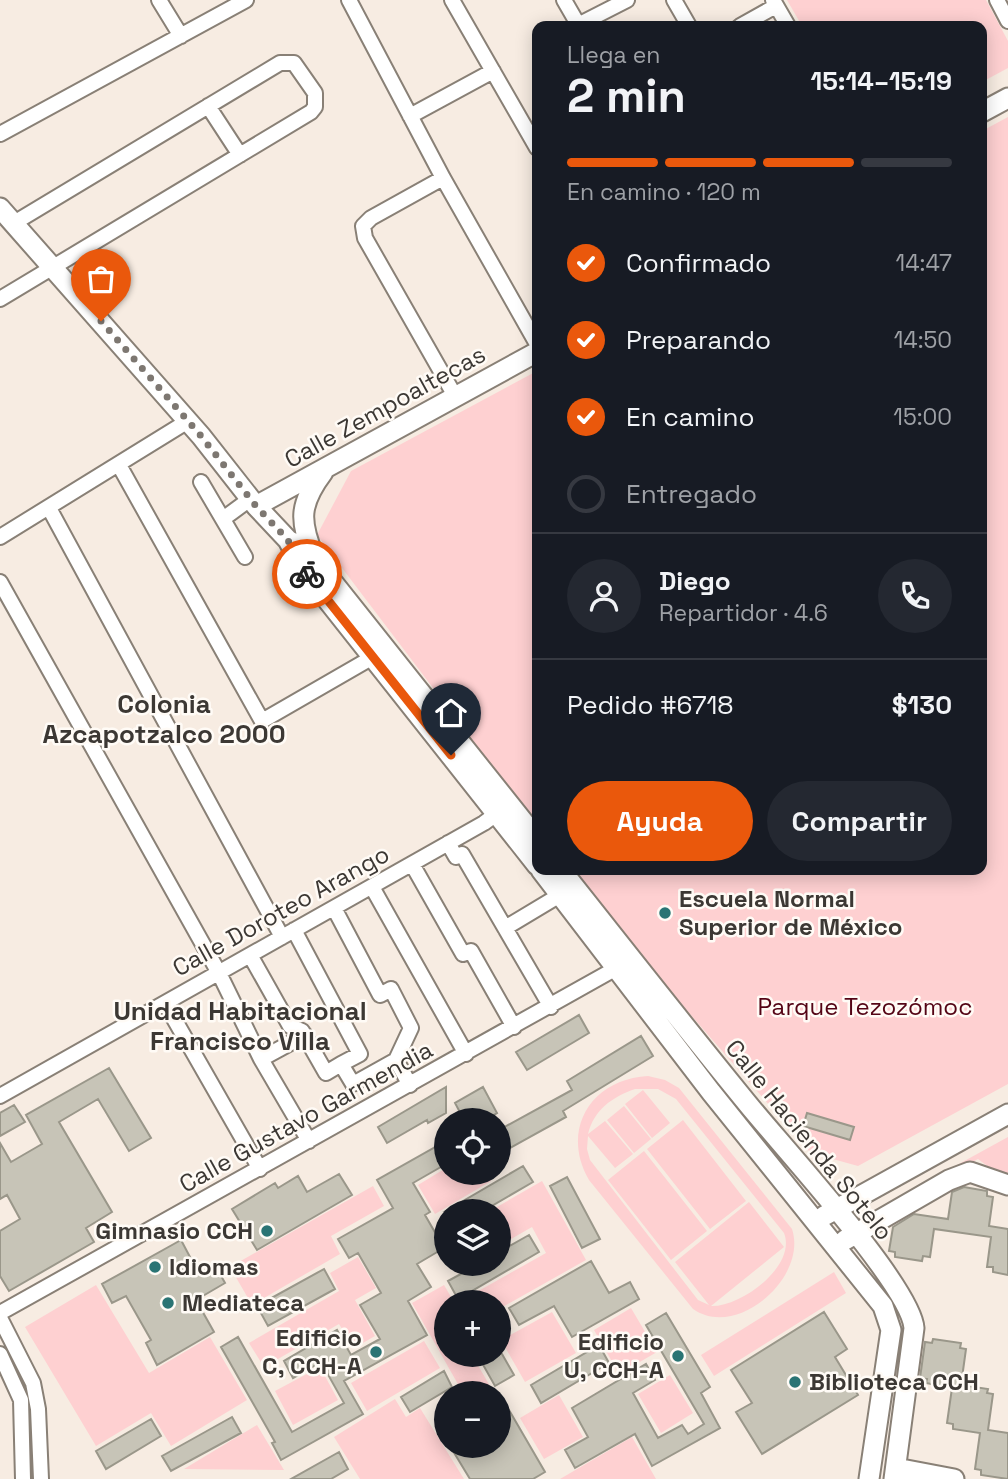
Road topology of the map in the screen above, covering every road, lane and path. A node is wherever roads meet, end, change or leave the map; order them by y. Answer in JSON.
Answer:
{"nodes":[{"id":1,"x":159,"y":0,"type":"edge"},
{"id":2,"x":246,"y":0,"type":"edge"},
{"id":3,"x":349,"y":0,"type":"edge"},
{"id":4,"x":452,"y":0,"type":"edge"},
{"id":5,"x":564,"y":0,"type":"edge"},
{"id":6,"x":627,"y":0,"type":"edge"},
{"id":7,"x":674,"y":0,"type":"edge"},
{"id":8,"x":996,"y":0,"type":"edge"},
{"id":9,"x":775,"y":3,"type":"edge"},
{"id":10,"x":576,"y":21,"type":"edge"},
{"id":11,"x":586,"y":21,"type":"edge"},
{"id":12,"x":686,"y":21,"type":"edge"},
{"id":13,"x":748,"y":21,"type":"edge"},
{"id":14,"x":785,"y":21,"type":"edge"},
{"id":15,"x":1008,"y":21,"type":"edge"},
{"id":16,"x":181,"y":36,"type":"junction"},
{"id":17,"x":493,"y":71,"type":"junction"},
{"id":18,"x":1008,"y":98,"type":"edge"},
{"id":19,"x":208,"y":106,"type":"junction"},
{"id":20,"x":987,"y":109,"type":"edge"},
{"id":21,"x":410,"y":116,"type":"junction"},
{"id":22,"x":0,"y":134,"type":"edge"},
{"id":23,"x":532,"y":135,"type":"edge"},
{"id":24,"x":240,"y":155,"type":"junction"},
{"id":25,"x":443,"y":178,"type":"junction"},
{"id":26,"x":0,"y":208,"type":"edge"},
{"id":27,"x":14,"y":223,"type":"junction"},
{"id":28,"x":54,"y":267,"type":"junction"},
{"id":29,"x":0,"y":299,"type":"edge"},
{"id":30,"x":532,"y":335,"type":"edge"},
{"id":31,"x":532,"y":355,"type":"edge"},
{"id":32,"x":455,"y":396,"type":"junction"},
{"id":33,"x":188,"y":421,"type":"junction"},
{"id":34,"x":119,"y":465,"type":"junction"},
{"id":35,"x":326,"y":468,"type":"junction"},
{"id":36,"x":201,"y":482,"type":"dead end"},
{"id":37,"x":253,"y":502,"type":"junction"},
{"id":38,"x":49,"y":508,"type":"junction"},
{"id":39,"x":223,"y":519,"type":"junction"},
{"id":40,"x":0,"y":537,"type":"edge"},
{"id":41,"x":288,"y":540,"type":"junction"},
{"id":42,"x":245,"y":557,"type":"dead end"},
{"id":43,"x":315,"y":560,"type":"junction"},
{"id":44,"x":0,"y":582,"type":"edge"},
{"id":45,"x":373,"y":657,"type":"junction"},
{"id":46,"x":504,"y":809,"type":"junction"},
{"id":47,"x":532,"y":834,"type":"edge"},
{"id":48,"x":448,"y":843,"type":"junction"},
{"id":49,"x":532,"y":857,"type":"edge"},
{"id":50,"x":412,"y":864,"type":"junction"},
{"id":51,"x":545,"y":875,"type":"edge"},
{"id":52,"x":564,"y":875,"type":"edge"},
{"id":53,"x":372,"y":887,"type":"junction"},
{"id":54,"x":560,"y":895,"type":"junction"},
{"id":55,"x":334,"y":908,"type":"junction"},
{"id":56,"x":505,"y":928,"type":"junction"},
{"id":57,"x":288,"y":934,"type":"junction"},
{"id":58,"x":250,"y":955,"type":"junction"},
{"id":59,"x":624,"y":964,"type":"junction"},
{"id":60,"x":219,"y":973,"type":"junction"},
{"id":61,"x":165,"y":1003,"type":"junction"},
{"id":62,"x":551,"y":1007,"type":"junction"},
{"id":63,"x":514,"y":1027,"type":"junction"},
{"id":64,"x":305,"y":1035,"type":"junction"},
{"id":65,"x":466,"y":1054,"type":"junction"},
{"id":66,"x":261,"y":1059,"type":"junction"},
{"id":67,"x":396,"y":1060,"type":"junction"},
{"id":68,"x":341,"y":1064,"type":"junction"},
{"id":69,"x":410,"y":1085,"type":"junction"},
{"id":70,"x":0,"y":1096,"type":"edge"},
{"id":71,"x":1008,"y":1114,"type":"edge"},
{"id":72,"x":309,"y":1141,"type":"junction"},
{"id":73,"x":260,"y":1169,"type":"junction"},
{"id":74,"x":1008,"y":1185,"type":"edge"},
{"id":75,"x":835,"y":1209,"type":"junction"},
{"id":76,"x":814,"y":1222,"type":"junction"},
{"id":77,"x":855,"y":1233,"type":"junction"},
{"id":78,"x":835,"y":1246,"type":"junction"},
{"id":79,"x":0,"y":1315,"type":"edge"},
{"id":80,"x":0,"y":1353,"type":"edge"},
{"id":81,"x":895,"y":1474,"type":"edge"},
{"id":82,"x":23,"y":1479,"type":"edge"},
{"id":83,"x":41,"y":1479,"type":"edge"},
{"id":84,"x":869,"y":1479,"type":"edge"},
{"id":85,"x":954,"y":1479,"type":"edge"}],
"edges":[{"from":1,"to":16,"type":"street"},
{"from":2,"to":16,"type":"street"},
{"from":3,"to":21,"type":"street"},
{"from":4,"to":17,"type":"street"},
{"from":5,"to":10,"type":"street"},
{"from":6,"to":11,"type":"street"},
{"from":7,"to":12,"type":"street"},
{"from":8,"to":15,"type":"street"},
{"from":9,"to":13,"type":"street"},
{"from":9,"to":14,"type":"street"},
{"from":16,"to":22,"type":"street"},
{"from":17,"to":21,"type":"street"},
{"from":17,"to":23,"type":"street"},
{"from":18,"to":20,"type":"street"},
{"from":19,"to":24,"type":"street"},
{"from":19,"to":24,"type":"street"},
{"from":19,"to":27,"type":"street"},
{"from":21,"to":25,"type":"street"},
{"from":24,"to":28,"type":"street"},
{"from":25,"to":30,"type":"street"},
{"from":25,"to":32,"type":"street"},
{"from":26,"to":27,"type":"street"},
{"from":27,"to":28,"type":"street"},
{"from":28,"to":29,"type":"street"},
{"from":28,"to":33,"type":"street"},
{"from":31,"to":32,"type":"street","name":"Calle Zempoaltecas"},
{"from":32,"to":35,"type":"street","name":"Calle Zempoaltecas"},
{"from":33,"to":34,"type":"street"},
{"from":33,"to":37,"type":"street"},
{"from":34,"to":38,"type":"street"},
{"from":34,"to":45,"type":"street"},
{"from":35,"to":37,"type":"street","name":"Calle Zempoaltecas"},
{"from":35,"to":43,"type":"street"},
{"from":36,"to":39,"type":"street"},
{"from":37,"to":39,"type":"street"},
{"from":37,"to":41,"type":"street"},
{"from":38,"to":40,"type":"street"},
{"from":38,"to":57,"type":"street"},
{"from":39,"to":42,"type":"street"},
{"from":41,"to":43,"type":"street"},
{"from":41,"to":45,"type":"street"},
{"from":43,"to":46,"type":"street"},
{"from":44,"to":60,"type":"street"},
{"from":45,"to":46,"type":"street"},
{"from":46,"to":47,"type":"street"},
{"from":46,"to":48,"type":"street","name":"Calle Doroteo Arango"},
{"from":46,"to":49,"type":"street"},
{"from":48,"to":50,"type":"street","name":"Calle Doroteo Arango"},
{"from":48,"to":56,"type":"street"},
{"from":50,"to":53,"type":"street","name":"Calle Doroteo Arango"},
{"from":50,"to":63,"type":"street"},
{"from":51,"to":54,"type":"street","name":"Calle Hacienda Sotelo"},
{"from":52,"to":59,"type":"street","name":"Calle Hacienda Sotelo"},
{"from":53,"to":55,"type":"street","name":"Calle Doroteo Arango"},
{"from":53,"to":65,"type":"street"},
{"from":54,"to":56,"type":"street"},
{"from":54,"to":59,"type":"street","name":"Calle Hacienda Sotelo"},
{"from":55,"to":57,"type":"street","name":"Calle Doroteo Arango"},
{"from":55,"to":67,"type":"street"},
{"from":56,"to":62,"type":"street"},
{"from":57,"to":58,"type":"street","name":"Calle Doroteo Arango"},
{"from":57,"to":68,"type":"street"},
{"from":58,"to":60,"type":"street","name":"Calle Doroteo Arango"},
{"from":58,"to":64,"type":"street"},
{"from":59,"to":62,"type":"street","name":"Calle Gustavo Garmendia"},
{"from":59,"to":75,"type":"street","name":"Calle Hacienda Sotelo"},
{"from":59,"to":76,"type":"street","name":"Calle Hacienda Sotelo"},
{"from":60,"to":61,"type":"street","name":"Calle Doroteo Arango"},
{"from":60,"to":66,"type":"street"},
{"from":61,"to":70,"type":"street","name":"Calle Doroteo Arango"},
{"from":61,"to":73,"type":"street"},
{"from":62,"to":63,"type":"street","name":"Calle Gustavo Garmendia"},
{"from":63,"to":65,"type":"street","name":"Calle Gustavo Garmendia"},
{"from":64,"to":66,"type":"street"},
{"from":64,"to":68,"type":"street"},
{"from":65,"to":69,"type":"street","name":"Calle Gustavo Garmendia"},
{"from":66,"to":72,"type":"street"},
{"from":67,"to":68,"type":"street"},
{"from":67,"to":69,"type":"street"},
{"from":69,"to":72,"type":"street","name":"Calle Gustavo Garmendia"},
{"from":71,"to":75,"type":"street"},
{"from":72,"to":73,"type":"street","name":"Calle Gustavo Garmendia"},
{"from":73,"to":79,"type":"street","name":"Calle Gustavo Garmendia"},
{"from":74,"to":77,"type":"street"},
{"from":75,"to":76,"type":"street"},
{"from":75,"to":77,"type":"street","name":"Calle Hacienda Sotelo"},
{"from":76,"to":78,"type":"street","name":"Calle Hacienda Sotelo"},
{"from":77,"to":78,"type":"street"},
{"from":77,"to":81,"type":"street","name":"Calle Hacienda Sotelo"},
{"from":78,"to":84,"type":"street","name":"Calle Hacienda Sotelo"},
{"from":79,"to":83,"type":"street"},
{"from":80,"to":82,"type":"street"},
{"from":81,"to":85,"type":"street"}]}
